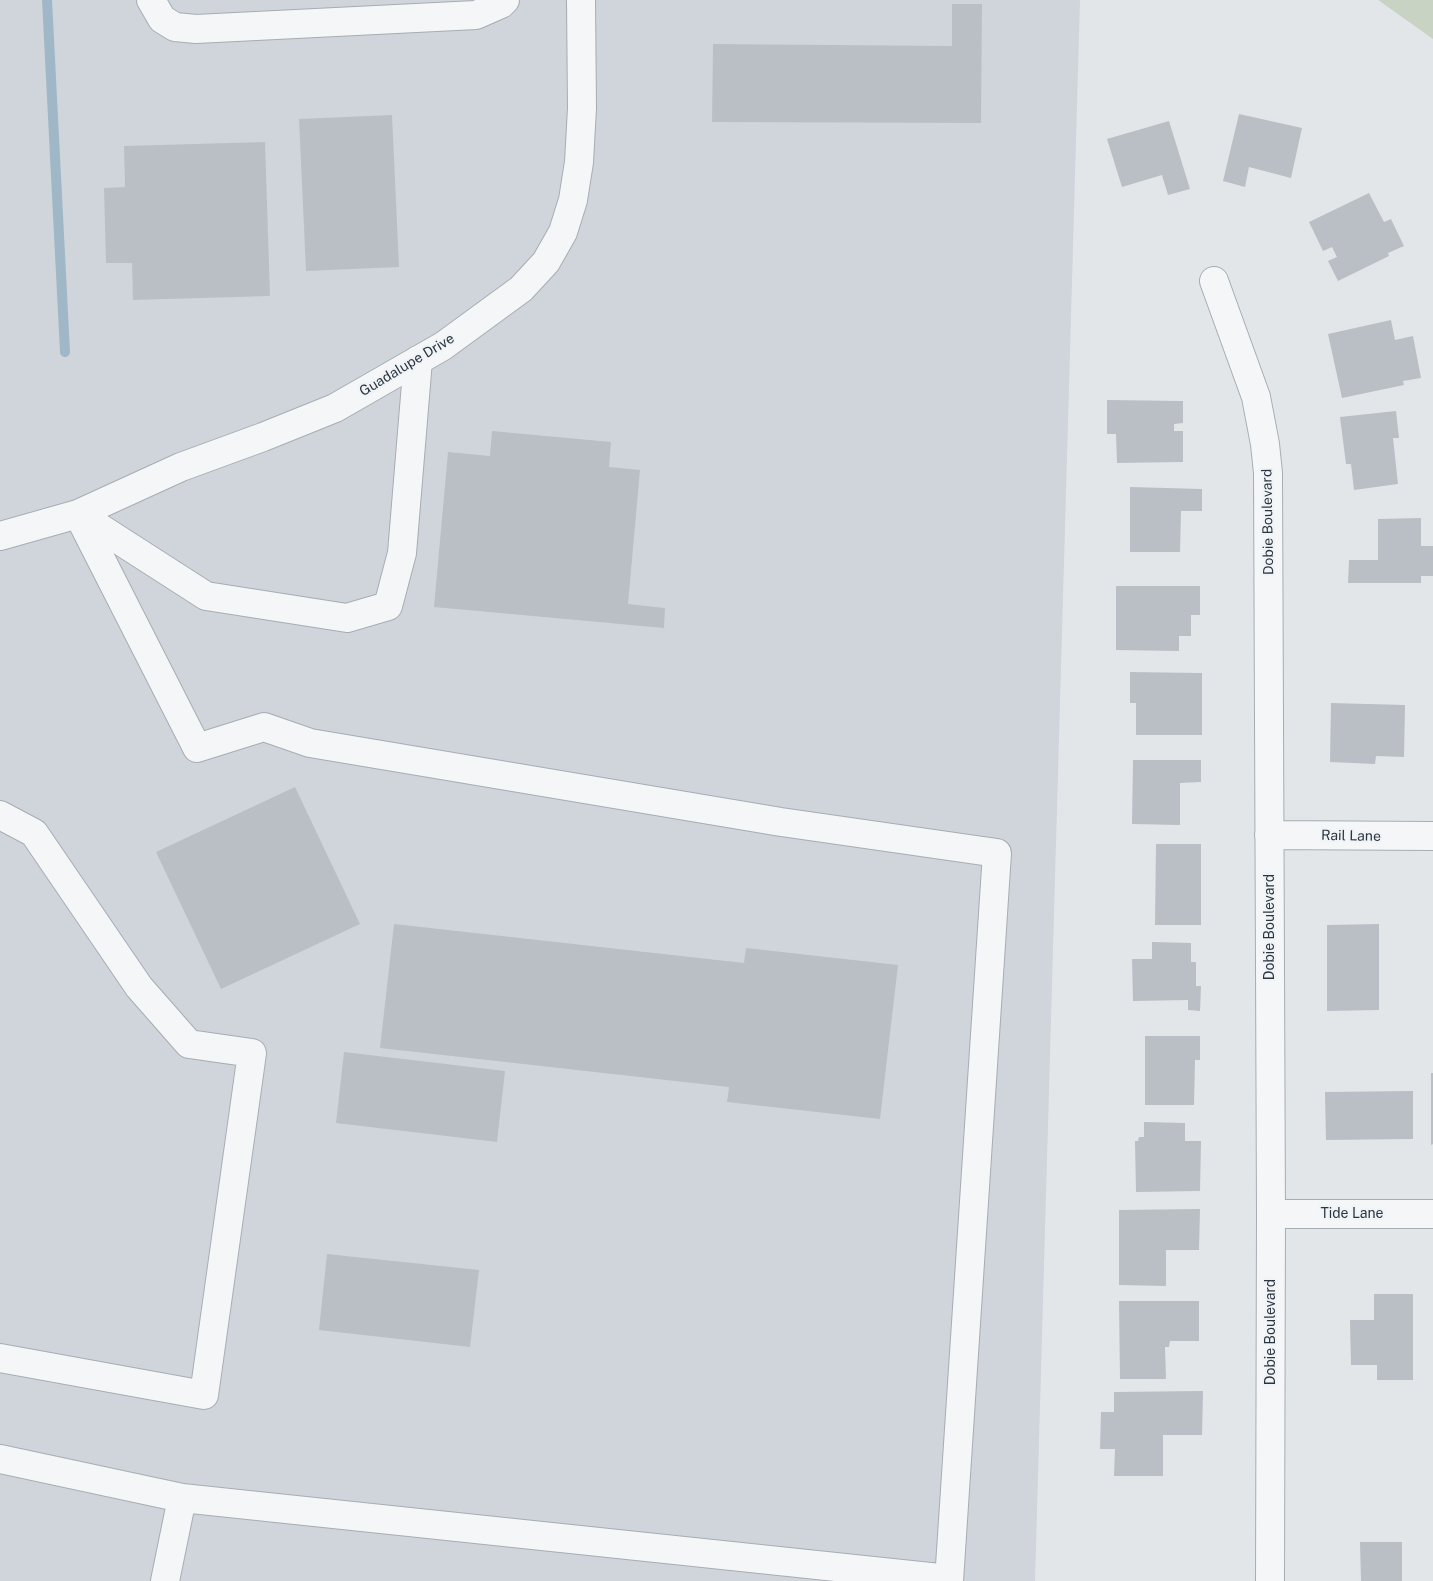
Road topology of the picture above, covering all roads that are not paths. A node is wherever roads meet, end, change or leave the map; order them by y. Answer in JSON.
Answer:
{"nodes":[{"id":1,"x":151,"y":0,"type":"edge"},
{"id":2,"x":505,"y":0,"type":"edge"},
{"id":3,"x":581,"y":0,"type":"edge"},
{"id":4,"x":1214,"y":281,"type":"dead end"},
{"id":5,"x":418,"y":360,"type":"junction"},
{"id":6,"x":78,"y":514,"type":"junction"},
{"id":7,"x":0,"y":536,"type":"edge"},
{"id":8,"x":0,"y":815,"type":"edge"},
{"id":9,"x":1269,"y":835,"type":"junction"},
{"id":10,"x":1433,"y":836,"type":"edge"},
{"id":11,"x":1271,"y":1214,"type":"junction"},
{"id":12,"x":1433,"y":1214,"type":"edge"},
{"id":13,"x":0,"y":1358,"type":"edge"},
{"id":14,"x":0,"y":1459,"type":"edge"},
{"id":15,"x":182,"y":1498,"type":"junction"},
{"id":16,"x":949,"y":1580,"type":"edge"},
{"id":17,"x":165,"y":1581,"type":"edge"},
{"id":18,"x":1270,"y":1581,"type":"edge"}],
"edges":[{"from":1,"to":2,"type":"street"},
{"from":3,"to":5,"type":"street","name":"Guadalupe Drive"},
{"from":4,"to":9,"type":"street","name":"Dobie Boulevard"},
{"from":5,"to":6,"type":"street","name":"Guadalupe Drive"},
{"from":5,"to":6,"type":"street"},
{"from":6,"to":7,"type":"street","name":"Guadalupe Drive"},
{"from":6,"to":16,"type":"street"},
{"from":8,"to":13,"type":"street"},
{"from":9,"to":10,"type":"street","name":"Rail Lane"},
{"from":9,"to":11,"type":"street","name":"Dobie Boulevard"},
{"from":11,"to":12,"type":"street","name":"Tide Lane"},
{"from":11,"to":18,"type":"street","name":"Dobie Boulevard"},
{"from":14,"to":15,"type":"street"},
{"from":15,"to":16,"type":"street"},
{"from":15,"to":17,"type":"street"}]}
